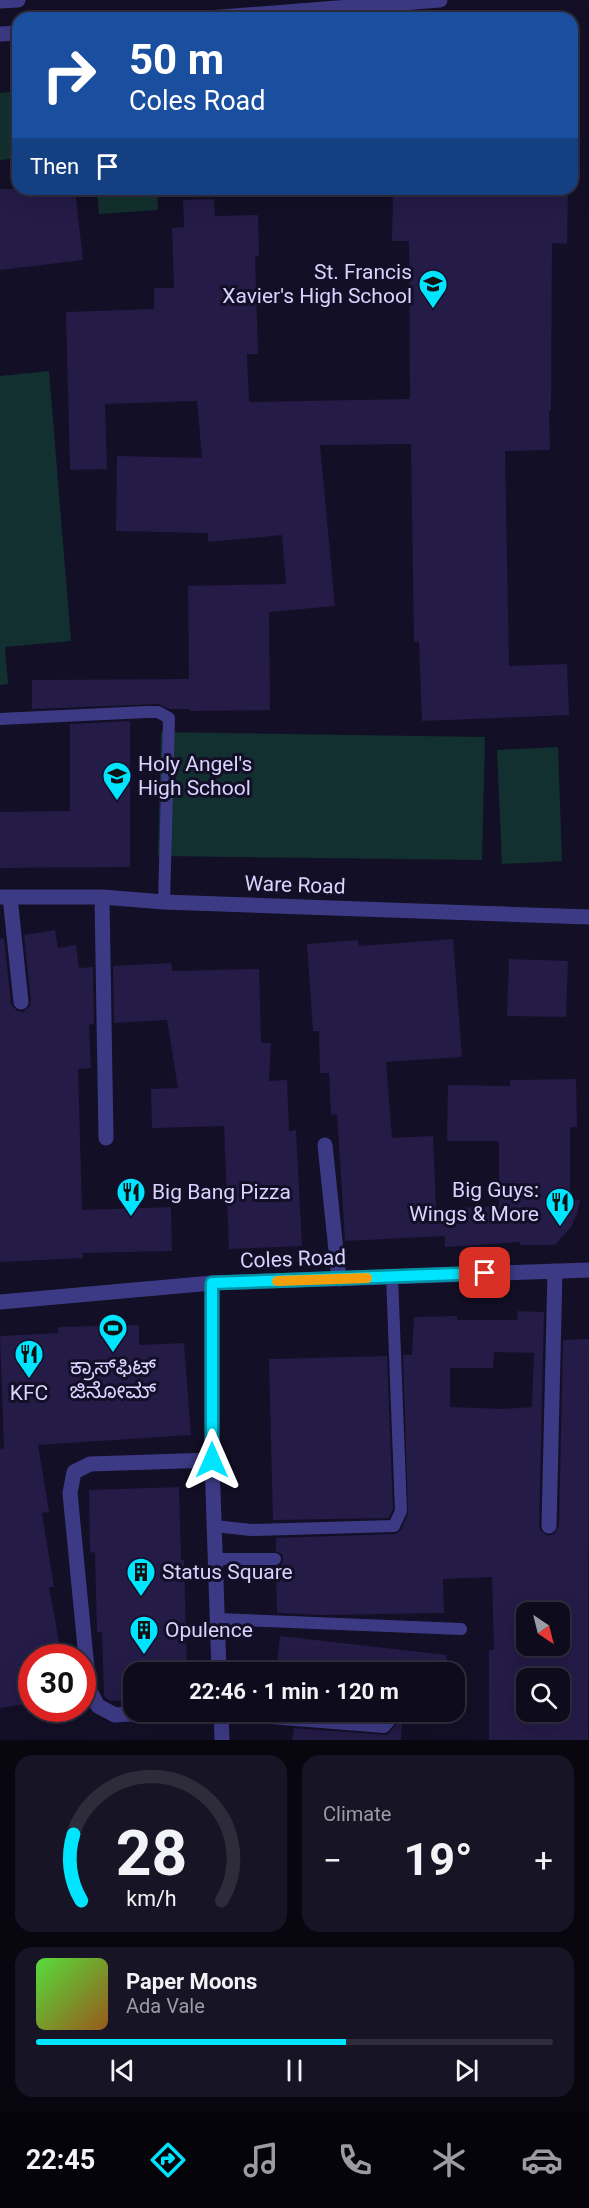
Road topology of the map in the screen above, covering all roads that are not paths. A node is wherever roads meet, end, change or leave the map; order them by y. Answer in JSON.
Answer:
{"nodes":[{"id":1,"x":18,"y":0,"type":"edge"},
{"id":2,"x":440,"y":0,"type":"edge"},
{"id":3,"x":0,"y":2,"type":"edge"},
{"id":4,"x":285,"y":12,"type":"edge"},
{"id":5,"x":0,"y":719,"type":"edge"},
{"id":6,"x":5,"y":897,"type":"edge"},
{"id":7,"x":102,"y":897,"type":"junction"},
{"id":8,"x":164,"y":902,"type":"junction"},
{"id":9,"x":589,"y":917,"type":"edge"},
{"id":10,"x":21,"y":1002,"type":"dead end"},
{"id":11,"x":106,"y":1138,"type":"dead end"},
{"id":12,"x":325,"y":1145,"type":"dead end"},
{"id":13,"x":589,"y":1270,"type":"edge"},
{"id":14,"x":555,"y":1271,"type":"junction"},
{"id":15,"x":392,"y":1276,"type":"junction"},
{"id":16,"x":339,"y":1279,"type":"junction"},
{"id":17,"x":212,"y":1283,"type":"junction"},
{"id":18,"x":0,"y":1302,"type":"edge"},
{"id":19,"x":212,"y":1460,"type":"junction"},
{"id":20,"x":214,"y":1526,"type":"junction"},
{"id":21,"x":549,"y":1526,"type":"dead end"},
{"id":22,"x":216,"y":1559,"type":"junction"},
{"id":23,"x":275,"y":1559,"type":"dead end"},
{"id":24,"x":217,"y":1619,"type":"junction"},
{"id":25,"x":461,"y":1629,"type":"dead end"},
{"id":26,"x":219,"y":1662,"type":"edge"},
{"id":27,"x":123,"y":1714,"type":"edge"},
{"id":28,"x":221,"y":1722,"type":"edge"},
{"id":29,"x":326,"y":1722,"type":"edge"},
{"id":30,"x":388,"y":1722,"type":"edge"},
{"id":31,"x":222,"y":1740,"type":"edge"}],
"edges":[{"from":1,"to":3,"type":"street"},
{"from":2,"to":4,"type":"street"},
{"from":5,"to":8,"type":"lane"},
{"from":6,"to":7,"type":"street","name":"Ware Road"},
{"from":6,"to":10,"type":"street"},
{"from":7,"to":8,"type":"street","name":"Ware Road"},
{"from":7,"to":11,"type":"street"},
{"from":8,"to":9,"type":"street","name":"Ware Road"},
{"from":12,"to":16,"type":"street"},
{"from":13,"to":14,"type":"street","name":"Coles Road"},
{"from":14,"to":15,"type":"street","name":"Coles Road"},
{"from":14,"to":21,"type":"street"},
{"from":15,"to":16,"type":"street","name":"Coles Road"},
{"from":15,"to":20,"type":"lane"},
{"from":16,"to":17,"type":"street","name":"Coles Road"},
{"from":17,"to":18,"type":"street","name":"Coles Road"},
{"from":17,"to":19,"type":"street"},
{"from":19,"to":20,"type":"street"},
{"from":19,"to":27,"type":"street"},
{"from":20,"to":22,"type":"street"},
{"from":22,"to":23,"type":"lane"},
{"from":22,"to":24,"type":"street"},
{"from":24,"to":25,"type":"lane"},
{"from":24,"to":26,"type":"street"},
{"from":28,"to":31,"type":"street"},
{"from":29,"to":30,"type":"lane"}]}
